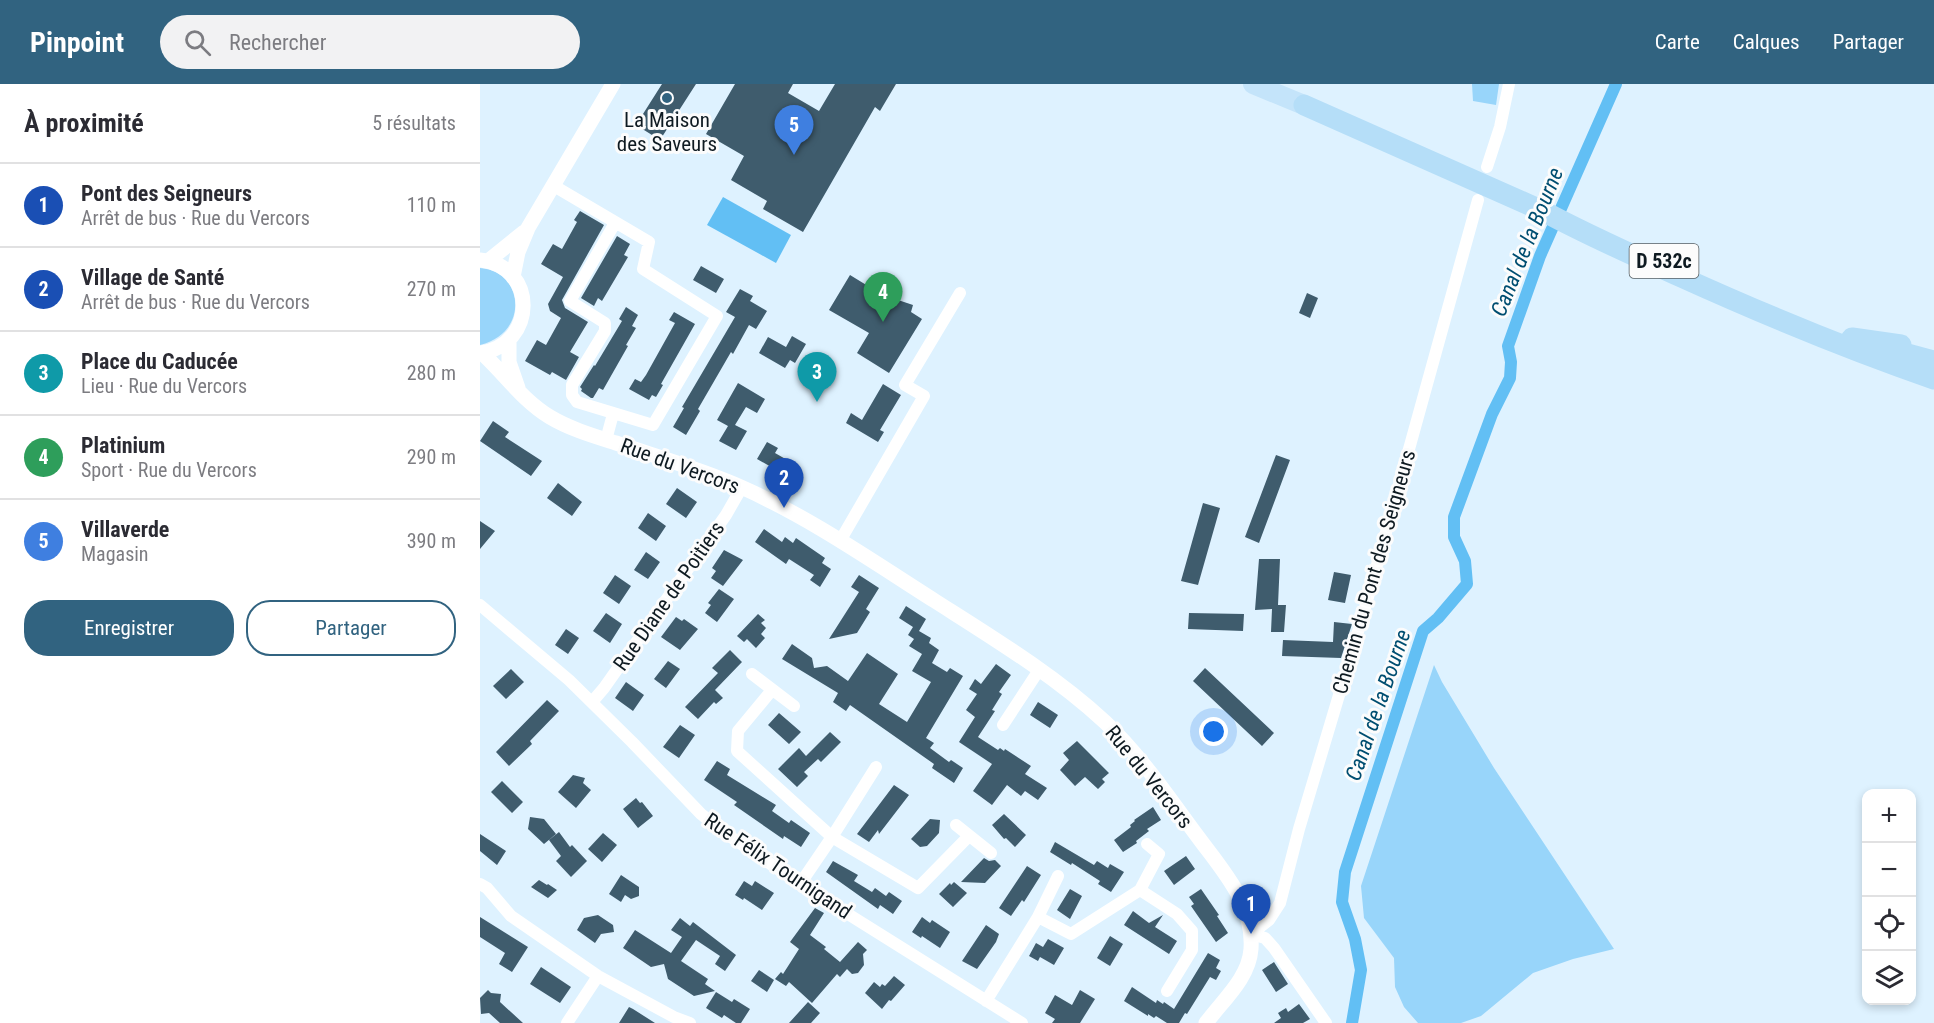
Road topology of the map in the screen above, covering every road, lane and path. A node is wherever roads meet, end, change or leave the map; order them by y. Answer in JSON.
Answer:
{"nodes":[{"id":1,"x":613,"y":84,"type":"edge"},
{"id":2,"x":1253,"y":84,"type":"edge"},
{"id":3,"x":1509,"y":84,"type":"edge"},
{"id":4,"x":1304,"y":105,"type":"joint"},
{"id":5,"x":1487,"y":167,"type":"dead end"},
{"id":6,"x":554,"y":186,"type":"junction"},
{"id":7,"x":1478,"y":200,"type":"dead end"},
{"id":8,"x":615,"y":223,"type":"junction"},
{"id":9,"x":528,"y":228,"type":"junction"},
{"id":10,"x":484,"y":260,"type":"edge"},
{"id":11,"x":513,"y":277,"type":"junction"},
{"id":12,"x":960,"y":293,"type":"dead end"},
{"id":13,"x":509,"y":340,"type":"junction"},
{"id":14,"x":1856,"y":346,"type":"junction"},
{"id":15,"x":1934,"y":350,"type":"edge"},
{"id":16,"x":481,"y":353,"type":"edge"},
{"id":17,"x":1934,"y":361,"type":"edge"},
{"id":18,"x":1934,"y":370,"type":"edge"},
{"id":19,"x":1934,"y":379,"type":"edge"},
{"id":20,"x":520,"y":393,"type":"junction"},
{"id":21,"x":614,"y":414,"type":"junction"},
{"id":22,"x":606,"y":440,"type":"junction"},
{"id":23,"x":742,"y":487,"type":"junction"},
{"id":24,"x":840,"y":541,"type":"junction"},
{"id":25,"x":480,"y":605,"type":"edge"},
{"id":26,"x":1039,"y":670,"type":"junction"},
{"id":27,"x":752,"y":674,"type":"dead end"},
{"id":28,"x":772,"y":690,"type":"junction"},
{"id":29,"x":592,"y":702,"type":"junction"},
{"id":30,"x":794,"y":706,"type":"dead end"},
{"id":31,"x":1003,"y":725,"type":"dead end"},
{"id":32,"x":876,"y":767,"type":"dead end"},
{"id":33,"x":956,"y":825,"type":"dead end"},
{"id":34,"x":832,"y":837,"type":"junction"},
{"id":35,"x":968,"y":837,"type":"junction"},
{"id":36,"x":1147,"y":844,"type":"dead end"},
{"id":37,"x":992,"y":853,"type":"dead end"},
{"id":38,"x":1058,"y":876,"type":"dead end"},
{"id":39,"x":480,"y":884,"type":"edge"},
{"id":40,"x":800,"y":884,"type":"junction"},
{"id":41,"x":1140,"y":890,"type":"junction"},
{"id":42,"x":1038,"y":917,"type":"junction"},
{"id":43,"x":1251,"y":934,"type":"junction"},
{"id":44,"x":598,"y":976,"type":"junction"},
{"id":45,"x":1167,"y":992,"type":"dead end"},
{"id":46,"x":986,"y":1001,"type":"junction"},
{"id":47,"x":1209,"y":1021,"type":"edge"},
{"id":48,"x":567,"y":1023,"type":"edge"},
{"id":49,"x":690,"y":1023,"type":"edge"},
{"id":50,"x":1022,"y":1023,"type":"edge"},
{"id":51,"x":1326,"y":1023,"type":"edge"}],
"edges":[{"from":1,"to":6,"type":"street"},
{"from":2,"to":4,"type":"highway","number":"D 532c"},
{"from":3,"to":5,"type":"street"},
{"from":4,"to":14,"type":"highway","number":"D 532c"},
{"from":6,"to":8,"type":"street"},
{"from":6,"to":9,"type":"street"},
{"from":7,"to":43,"type":"street","name":"Chemin du Pont des Seigneurs"},
{"from":8,"to":21,"type":"street"},
{"from":8,"to":21,"type":"street"},
{"from":9,"to":10,"type":"street"},
{"from":9,"to":11,"type":"street"},
{"from":10,"to":11,"type":"street"},
{"from":11,"to":13,"type":"street"},
{"from":12,"to":24,"type":"street"},
{"from":13,"to":16,"type":"street"},
{"from":13,"to":20,"type":"street","name":"Rue du Vercors"},
{"from":14,"to":15,"type":"highway"},
{"from":14,"to":17,"type":"highway"},
{"from":14,"to":18,"type":"highway"},
{"from":14,"to":19,"type":"highway"},
{"from":16,"to":20,"type":"street","name":"Rue du Vercors"},
{"from":20,"to":22,"type":"street","name":"Rue du Vercors"},
{"from":21,"to":22,"type":"street"},
{"from":22,"to":23,"type":"street","name":"Rue du Vercors"},
{"from":23,"to":24,"type":"street","name":"Rue du Vercors"},
{"from":23,"to":29,"type":"street","name":"Rue Diane de Poitiers"},
{"from":24,"to":26,"type":"street","name":"Rue du Vercors"},
{"from":25,"to":29,"type":"street","name":"Rue Félix Tournigand"},
{"from":26,"to":31,"type":"street"},
{"from":26,"to":43,"type":"street","name":"Rue du Vercors"},
{"from":27,"to":28,"type":"street"},
{"from":28,"to":30,"type":"street"},
{"from":28,"to":34,"type":"street"},
{"from":29,"to":40,"type":"street","name":"Rue Félix Tournigand"},
{"from":32,"to":34,"type":"street"},
{"from":33,"to":35,"type":"street"},
{"from":34,"to":35,"type":"street"},
{"from":34,"to":40,"type":"street"},
{"from":35,"to":37,"type":"street"},
{"from":36,"to":41,"type":"street"},
{"from":38,"to":42,"type":"street"},
{"from":39,"to":44,"type":"street"},
{"from":40,"to":46,"type":"street","name":"Rue Félix Tournigand"},
{"from":41,"to":42,"type":"street"},
{"from":41,"to":45,"type":"street"},
{"from":42,"to":46,"type":"street"},
{"from":43,"to":47,"type":"street","name":"Rue du Vercors"},
{"from":43,"to":51,"type":"street"},
{"from":44,"to":48,"type":"street"},
{"from":44,"to":49,"type":"street"},
{"from":46,"to":50,"type":"street","name":"Rue Félix Tournigand"}]}
